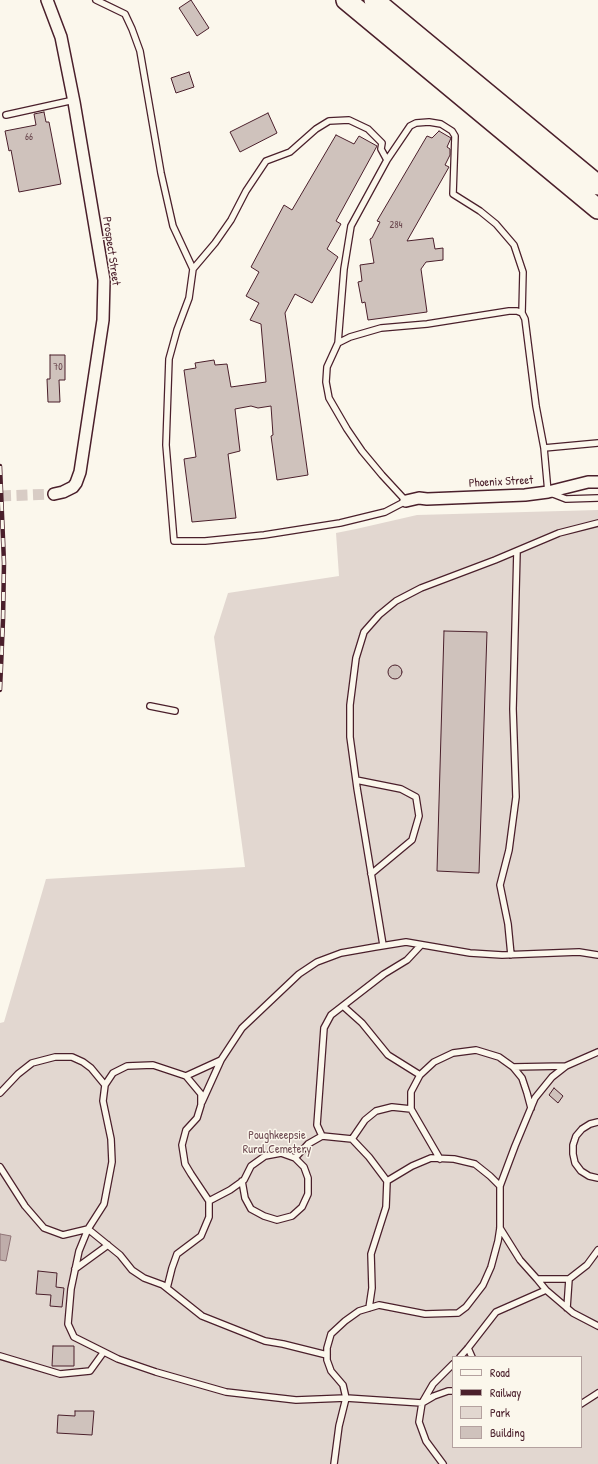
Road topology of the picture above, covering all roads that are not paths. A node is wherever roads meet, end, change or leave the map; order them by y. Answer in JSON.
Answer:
{"nodes":[{"id":1,"x":47,"y":0,"type":"edge"},
{"id":2,"x":96,"y":0,"type":"edge"},
{"id":3,"x":346,"y":0,"type":"edge"},
{"id":4,"x":374,"y":0,"type":"edge"},
{"id":5,"x":394,"y":0,"type":"edge"},
{"id":6,"x":438,"y":53,"type":"junction"},
{"id":7,"x":74,"y":100,"type":"junction"},
{"id":8,"x":6,"y":115,"type":"dead end"},
{"id":9,"x":387,"y":160,"type":"junction"},
{"id":10,"x":566,"y":182,"type":"junction"},
{"id":11,"x":598,"y":185,"type":"edge"},
{"id":12,"x":598,"y":209,"type":"edge"},
{"id":13,"x":598,"y":220,"type":"edge"},
{"id":14,"x":193,"y":269,"type":"junction"},
{"id":15,"x":522,"y":313,"type":"junction"},
{"id":16,"x":338,"y":343,"type":"junction"},
{"id":17,"x":598,"y":443,"type":"edge"},
{"id":18,"x":544,"y":448,"type":"junction"},
{"id":19,"x":598,"y":482,"type":"edge"},
{"id":20,"x":548,"y":492,"type":"junction"},
{"id":21,"x":54,"y":494,"type":"tunnel mouth"},
{"id":22,"x":598,"y":498,"type":"edge"},
{"id":23,"x":406,"y":501,"type":"junction"},
{"id":24,"x":598,"y":523,"type":"edge"},
{"id":25,"x":517,"y":551,"type":"junction"},
{"id":26,"x":150,"y":706,"type":"dead end"},
{"id":27,"x":175,"y":711,"type":"dead end"},
{"id":28,"x":356,"y":780,"type":"junction"},
{"id":29,"x":371,"y":874,"type":"junction"},
{"id":30,"x":383,"y":945,"type":"junction"},
{"id":31,"x":421,"y":945,"type":"junction"},
{"id":32,"x":511,"y":955,"type":"junction"},
{"id":33,"x":598,"y":955,"type":"edge"},
{"id":34,"x":343,"y":1006,"type":"junction"},
{"id":35,"x":598,"y":1052,"type":"edge"},
{"id":36,"x":221,"y":1060,"type":"junction"},
{"id":37,"x":566,"y":1066,"type":"junction"},
{"id":38,"x":513,"y":1067,"type":"junction"},
{"id":39,"x":420,"y":1075,"type":"junction"},
{"id":40,"x":186,"y":1076,"type":"junction"},
{"id":41,"x":105,"y":1085,"type":"junction"},
{"id":42,"x":0,"y":1093,"type":"edge"},
{"id":43,"x":201,"y":1105,"type":"junction"},
{"id":44,"x":411,"y":1109,"type":"junction"},
{"id":45,"x":531,"y":1109,"type":"junction"},
{"id":46,"x":598,"y":1122,"type":"edge"},
{"id":47,"x":322,"y":1136,"type":"junction"},
{"id":48,"x":352,"y":1139,"type":"junction"},
{"id":49,"x":295,"y":1158,"type":"junction"},
{"id":50,"x":440,"y":1159,"type":"junction"},
{"id":51,"x":0,"y":1167,"type":"edge"},
{"id":52,"x":598,"y":1178,"type":"edge"},
{"id":53,"x":242,"y":1181,"type":"junction"},
{"id":54,"x":387,"y":1181,"type":"junction"},
{"id":55,"x":500,"y":1186,"type":"junction"},
{"id":56,"x":209,"y":1201,"type":"junction"},
{"id":57,"x":500,"y":1228,"type":"junction"},
{"id":58,"x":88,"y":1229,"type":"junction"},
{"id":59,"x":108,"y":1245,"type":"junction"},
{"id":60,"x":598,"y":1250,"type":"edge"},
{"id":61,"x":75,"y":1270,"type":"junction"},
{"id":62,"x":569,"y":1278,"type":"junction"},
{"id":63,"x":537,"y":1279,"type":"junction"},
{"id":64,"x":167,"y":1288,"type":"junction"},
{"id":65,"x":546,"y":1290,"type":"junction"},
{"id":66,"x":368,"y":1308,"type":"junction"},
{"id":67,"x":567,"y":1308,"type":"junction"},
{"id":68,"x":598,"y":1326,"type":"edge"},
{"id":69,"x":468,"y":1348,"type":"junction"},
{"id":70,"x":103,"y":1353,"type":"junction"},
{"id":71,"x":327,"y":1355,"type":"junction"},
{"id":72,"x":0,"y":1356,"type":"edge"},
{"id":73,"x":461,"y":1356,"type":"edge"},
{"id":74,"x":472,"y":1356,"type":"edge"},
{"id":75,"x":452,"y":1365,"type":"edge"},
{"id":76,"x":452,"y":1392,"type":"edge"},
{"id":77,"x":598,"y":1393,"type":"edge"},
{"id":78,"x":346,"y":1398,"type":"junction"},
{"id":79,"x":422,"y":1403,"type":"junction"},
{"id":80,"x":582,"y":1403,"type":"edge"},
{"id":81,"x":334,"y":1464,"type":"edge"},
{"id":82,"x":443,"y":1464,"type":"edge"}],
"edges":[{"from":1,"to":7,"type":"street","name":"Prospect Street"},
{"from":2,"to":14,"type":"lane"},
{"from":3,"to":10,"type":"highway"},
{"from":4,"to":6,"type":"highway"},
{"from":5,"to":6,"type":"highway"},
{"from":6,"to":11,"type":"highway"},
{"from":7,"to":8,"type":"lane"},
{"from":7,"to":21,"type":"street","name":"Prospect Street"},
{"from":9,"to":14,"type":"lane"},
{"from":9,"to":15,"type":"lane"},
{"from":9,"to":16,"type":"lane"},
{"from":10,"to":12,"type":"highway"},
{"from":10,"to":13,"type":"highway"},
{"from":14,"to":23,"type":"lane"},
{"from":15,"to":16,"type":"lane"},
{"from":15,"to":18,"type":"lane"},
{"from":16,"to":23,"type":"lane"},
{"from":17,"to":18,"type":"lane"},
{"from":18,"to":20,"type":"lane"},
{"from":19,"to":20,"type":"street","name":"Phoenix Street"},
{"from":20,"to":22,"type":"lane"},
{"from":20,"to":23,"type":"street","name":"Phoenix Street"},
{"from":24,"to":25,"type":"lane"},
{"from":25,"to":28,"type":"lane"},
{"from":25,"to":32,"type":"lane"},
{"from":26,"to":27,"type":"lane"},
{"from":28,"to":29,"type":"lane"},
{"from":28,"to":29,"type":"lane"},
{"from":29,"to":30,"type":"lane"},
{"from":30,"to":31,"type":"lane"},
{"from":30,"to":36,"type":"lane"},
{"from":31,"to":32,"type":"lane"},
{"from":31,"to":34,"type":"lane"},
{"from":32,"to":33,"type":"lane"},
{"from":34,"to":39,"type":"lane"},
{"from":34,"to":47,"type":"lane"},
{"from":35,"to":37,"type":"lane"},
{"from":36,"to":40,"type":"lane"},
{"from":36,"to":43,"type":"lane"},
{"from":37,"to":38,"type":"lane"},
{"from":37,"to":45,"type":"lane"},
{"from":38,"to":39,"type":"lane"},
{"from":38,"to":45,"type":"lane"},
{"from":39,"to":44,"type":"lane"},
{"from":40,"to":41,"type":"lane"},
{"from":40,"to":43,"type":"lane"},
{"from":41,"to":42,"type":"lane"},
{"from":41,"to":58,"type":"lane"},
{"from":43,"to":56,"type":"lane"},
{"from":44,"to":48,"type":"lane"},
{"from":44,"to":50,"type":"lane"},
{"from":45,"to":55,"type":"lane"},
{"from":46,"to":52,"type":"lane"},
{"from":47,"to":48,"type":"lane"},
{"from":47,"to":49,"type":"lane"},
{"from":48,"to":54,"type":"lane"},
{"from":49,"to":53,"type":"lane"},
{"from":49,"to":53,"type":"lane"},
{"from":50,"to":54,"type":"lane"},
{"from":50,"to":55,"type":"lane"},
{"from":51,"to":58,"type":"lane"},
{"from":53,"to":56,"type":"lane"},
{"from":54,"to":66,"type":"lane"},
{"from":55,"to":57,"type":"lane"},
{"from":56,"to":64,"type":"lane"},
{"from":57,"to":63,"type":"lane"},
{"from":57,"to":66,"type":"lane"},
{"from":58,"to":59,"type":"lane"},
{"from":58,"to":61,"type":"lane"},
{"from":59,"to":61,"type":"lane"},
{"from":59,"to":64,"type":"lane"},
{"from":60,"to":62,"type":"lane"},
{"from":61,"to":70,"type":"lane"},
{"from":62,"to":63,"type":"lane"},
{"from":62,"to":67,"type":"lane"},
{"from":63,"to":65,"type":"lane"},
{"from":64,"to":71,"type":"lane"},
{"from":65,"to":67,"type":"lane"},
{"from":65,"to":69,"type":"lane"},
{"from":66,"to":71,"type":"lane"},
{"from":67,"to":68,"type":"lane"},
{"from":69,"to":73,"type":"lane"},
{"from":69,"to":74,"type":"lane"},
{"from":70,"to":72,"type":"lane"},
{"from":70,"to":78,"type":"lane"},
{"from":71,"to":78,"type":"lane"},
{"from":75,"to":79,"type":"lane"},
{"from":76,"to":79,"type":"lane"},
{"from":77,"to":80,"type":"lane"},
{"from":78,"to":79,"type":"lane"},
{"from":78,"to":81,"type":"lane"},
{"from":79,"to":82,"type":"lane"}]}
